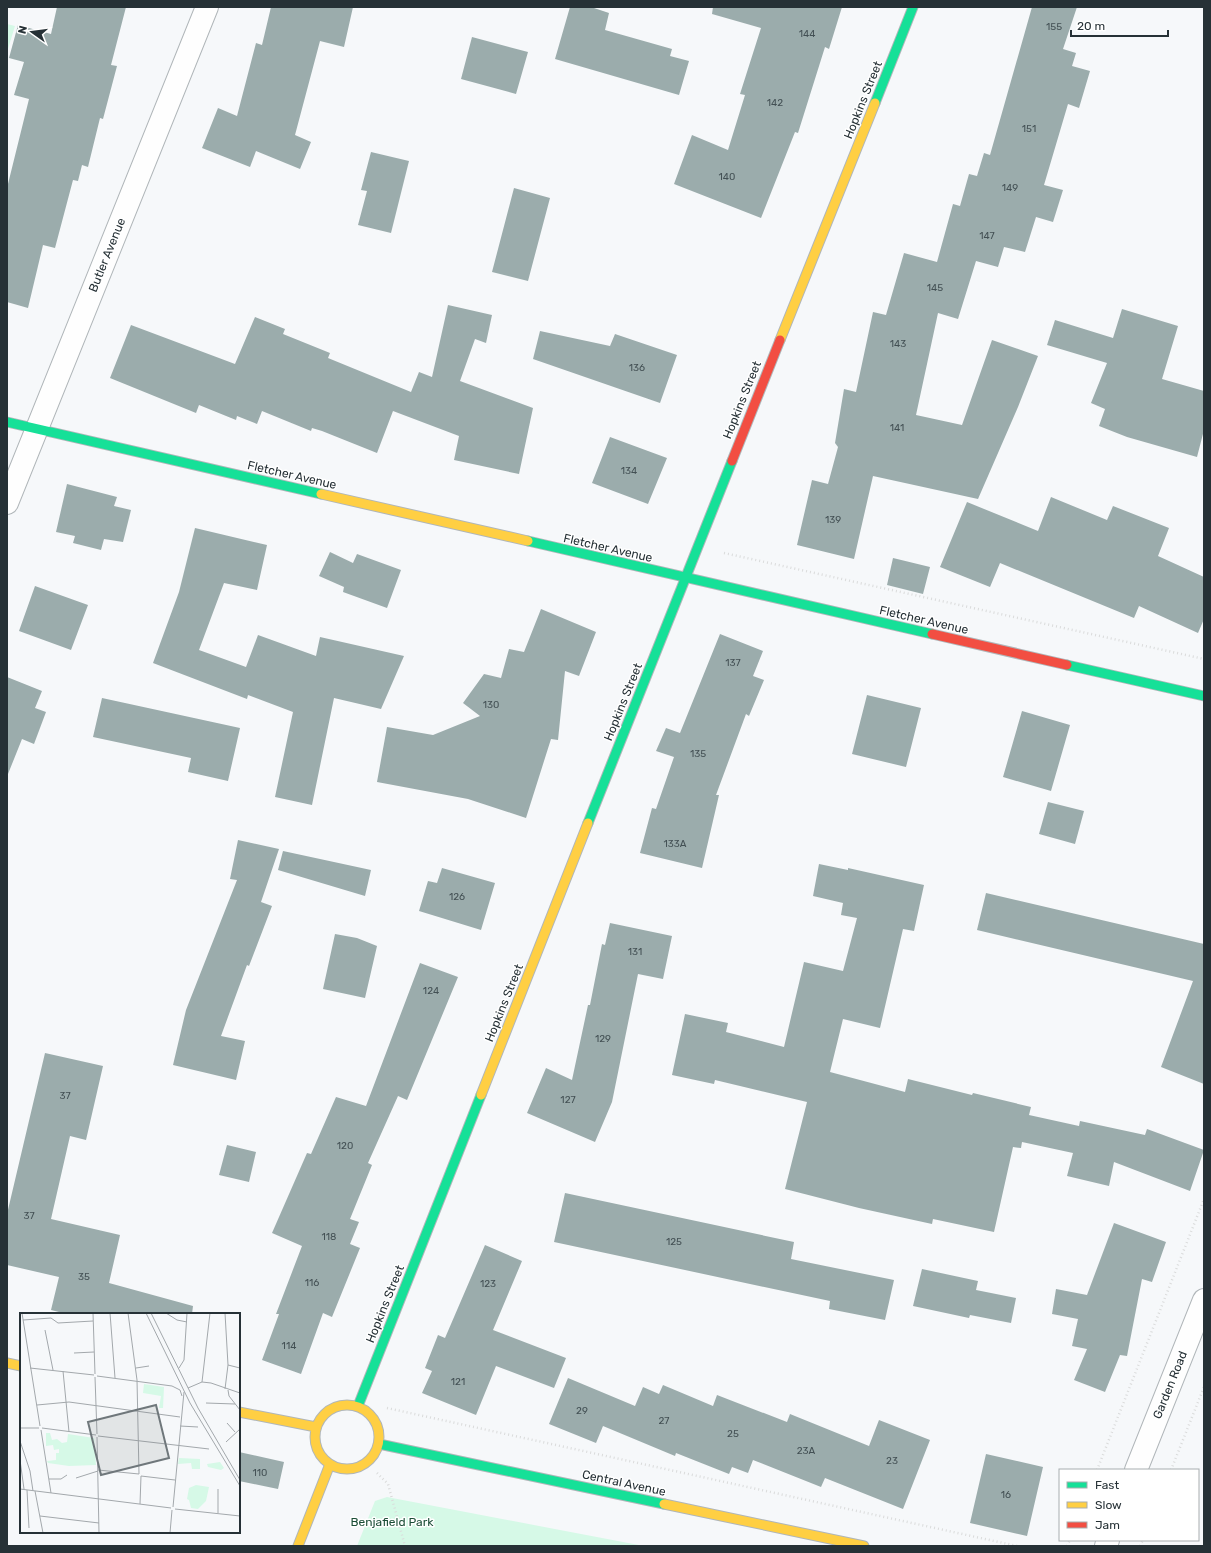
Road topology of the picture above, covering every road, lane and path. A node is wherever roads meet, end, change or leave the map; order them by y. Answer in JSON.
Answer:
{"nodes":[{"id":1,"x":207,"y":7,"type":"edge"},
{"id":2,"x":913,"y":7,"type":"edge"},
{"id":3,"x":7,"y":422,"type":"edge"},
{"id":4,"x":37,"y":429,"type":"junction"},
{"id":5,"x":7,"y":503,"type":"edge"},
{"id":6,"x":697,"y":548,"type":"junction"},
{"id":7,"x":684,"y":578,"type":"junction"},
{"id":8,"x":1204,"y":659,"type":"edge"},
{"id":9,"x":1204,"y":696,"type":"edge"},
{"id":10,"x":1204,"y":1199,"type":"edge"},
{"id":11,"x":1204,"y":1300,"type":"edge"},
{"id":12,"x":7,"y":1363,"type":"edge"},
{"id":13,"x":20,"y":1366,"type":"edge"},
{"id":14,"x":1204,"y":1387,"type":"edge"},
{"id":15,"x":359,"y":1404,"type":"junction"},
{"id":16,"x":240,"y":1412,"type":"edge"},
{"id":17,"x":316,"y":1427,"type":"junction"},
{"id":18,"x":378,"y":1444,"type":"junction"},
{"id":19,"x":367,"y":1462,"type":"junction"},
{"id":20,"x":330,"y":1464,"type":"junction"},
{"id":21,"x":1097,"y":1469,"type":"edge"},
{"id":22,"x":1136,"y":1469,"type":"edge"},
{"id":23,"x":1171,"y":1469,"type":"edge"},
{"id":24,"x":298,"y":1546,"type":"edge"},
{"id":25,"x":405,"y":1546,"type":"edge"},
{"id":26,"x":864,"y":1546,"type":"edge"},
{"id":27,"x":1017,"y":1546,"type":"edge"}],
"edges":[{"from":1,"to":4,"type":"street","name":"Butler Avenue"},
{"from":2,"to":6,"type":"street","name":"Hopkins Street"},
{"from":3,"to":4,"type":"street","name":"Fletcher Avenue"},
{"from":4,"to":5,"type":"street","name":"Butler Avenue"},
{"from":4,"to":7,"type":"street","name":"Fletcher Avenue"},
{"from":6,"to":7,"type":"street","name":"Hopkins Street"},
{"from":6,"to":8,"type":"path"},
{"from":7,"to":9,"type":"street","name":"Fletcher Avenue"},
{"from":7,"to":15,"type":"street","name":"Hopkins Street"},
{"from":10,"to":21,"type":"path"},
{"from":11,"to":22,"type":"street","name":"Garden Road"},
{"from":12,"to":13,"type":"street"},
{"from":14,"to":23,"type":"path"},
{"from":15,"to":17,"type":"street"},
{"from":15,"to":18,"type":"street"},
{"from":15,"to":27,"type":"path"},
{"from":16,"to":17,"type":"street"},
{"from":17,"to":20,"type":"street"},
{"from":18,"to":19,"type":"street"},
{"from":18,"to":26,"type":"street","name":"Central Avenue"},
{"from":19,"to":20,"type":"street"},
{"from":19,"to":25,"type":"path"},
{"from":20,"to":24,"type":"street"}]}
